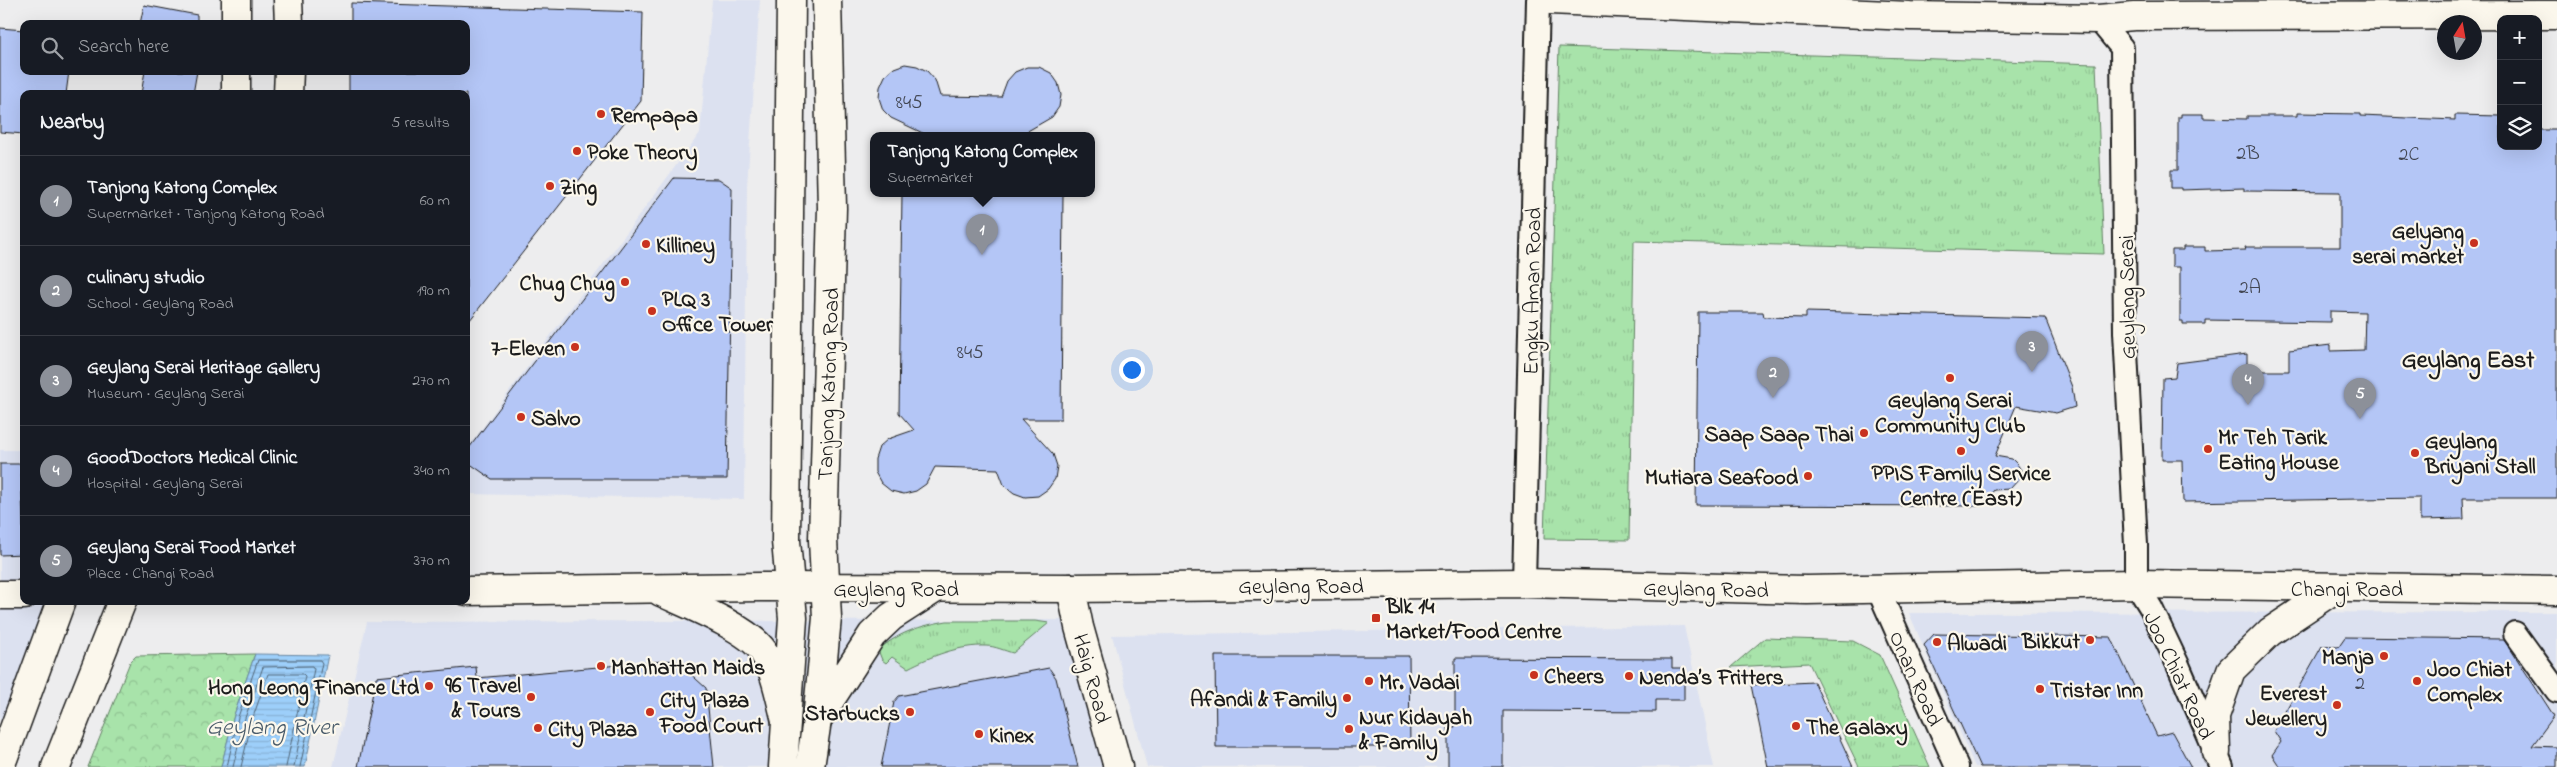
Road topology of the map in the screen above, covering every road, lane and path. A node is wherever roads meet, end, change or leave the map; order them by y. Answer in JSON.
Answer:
{"nodes":[{"id":1,"x":236,"y":0,"type":"edge"},
{"id":2,"x":288,"y":0,"type":"edge"},
{"id":3,"x":791,"y":0,"type":"edge"},
{"id":4,"x":827,"y":0,"type":"edge"},
{"id":5,"x":1538,"y":0,"type":"edge"},
{"id":6,"x":1550,"y":0,"type":"edge"},
{"id":7,"x":1921,"y":8,"type":"edge"},
{"id":8,"x":2557,"y":15,"type":"edge"},
{"id":9,"x":2098,"y":19,"type":"junction"},
{"id":10,"x":236,"y":20,"type":"edge"},
{"id":11,"x":289,"y":20,"type":"edge"},
{"id":12,"x":236,"y":75,"type":"edge"},
{"id":13,"x":289,"y":75,"type":"edge"},
{"id":14,"x":236,"y":90,"type":"edge"},
{"id":15,"x":288,"y":90,"type":"edge"},
{"id":16,"x":1524,"y":583,"type":"junction"},
{"id":17,"x":2136,"y":584,"type":"junction"},
{"id":18,"x":791,"y":588,"type":"junction"},
{"id":19,"x":824,"y":588,"type":"junction"},
{"id":20,"x":936,"y":588,"type":"junction"},
{"id":21,"x":1071,"y":588,"type":"junction"},
{"id":22,"x":2336,"y":588,"type":"junction"},
{"id":23,"x":655,"y":589,"type":"junction"},
{"id":24,"x":1878,"y":589,"type":"junction"},
{"id":25,"x":2557,"y":590,"type":"edge"},
{"id":26,"x":470,"y":591,"type":"edge"},
{"id":27,"x":0,"y":595,"type":"edge"},
{"id":28,"x":20,"y":595,"type":"edge"},
{"id":29,"x":60,"y":605,"type":"edge"},
{"id":30,"x":120,"y":605,"type":"edge"},
{"id":31,"x":2515,"y":633,"type":"dead end"},
{"id":32,"x":2557,"y":691,"type":"edge"},
{"id":33,"x":817,"y":720,"type":"junction"},
{"id":34,"x":786,"y":721,"type":"junction"},
{"id":35,"x":2219,"y":759,"type":"edge"},
{"id":36,"x":0,"y":767,"type":"edge"},
{"id":37,"x":56,"y":767,"type":"edge"},
{"id":38,"x":783,"y":767,"type":"edge"},
{"id":39,"x":810,"y":767,"type":"edge"},
{"id":40,"x":1118,"y":767,"type":"edge"},
{"id":41,"x":1957,"y":767,"type":"edge"}],
"edges":[{"from":1,"to":10,"type":"main road"},
{"from":2,"to":11,"type":"main road"},
{"from":3,"to":18,"type":"main road","name":"Tanjong Katong Road"},
{"from":4,"to":19,"type":"main road","name":"Tanjong Katong Road"},
{"from":5,"to":16,"type":"street","name":"Engku Aman Road"},
{"from":6,"to":7,"type":"main road"},
{"from":7,"to":9,"type":"main road"},
{"from":8,"to":9,"type":"main road"},
{"from":9,"to":17,"type":"street","name":"Geylang Serai"},
{"from":12,"to":14,"type":"main road"},
{"from":13,"to":15,"type":"main road"},
{"from":16,"to":21,"type":"main road","name":"Geylang Road"},
{"from":16,"to":24,"type":"main road","name":"Geylang Road"},
{"from":17,"to":22,"type":"main road","name":"Changi Road"},
{"from":17,"to":24,"type":"main road","name":"Geylang Road"},
{"from":17,"to":35,"type":"street","name":"Joo Chiat Road"},
{"from":18,"to":19,"type":"main road","name":"Geylang Road"},
{"from":18,"to":23,"type":"main road","name":"Geylang Road"},
{"from":18,"to":34,"type":"main road","name":"Tanjong Katong Road"},
{"from":19,"to":20,"type":"main road","name":"Geylang Road"},
{"from":19,"to":33,"type":"main road","name":"Tanjong Katong Road"},
{"from":20,"to":21,"type":"main road","name":"Geylang Road"},
{"from":20,"to":33,"type":"main road"},
{"from":21,"to":40,"type":"main road","name":"Haig Road"},
{"from":22,"to":25,"type":"main road","name":"Changi Road"},
{"from":22,"to":35,"type":"main road"},
{"from":23,"to":26,"type":"main road","name":"Geylang Road"},
{"from":23,"to":34,"type":"main road"},
{"from":24,"to":41,"type":"street","name":"Onan Road"},
{"from":27,"to":28,"type":"main road"},
{"from":29,"to":36,"type":"main road"},
{"from":30,"to":37,"type":"main road"},
{"from":31,"to":32,"type":"street"},
{"from":33,"to":39,"type":"main road","name":"Tanjong Katong Road"},
{"from":34,"to":38,"type":"main road","name":"Tanjong Katong Road"}]}
